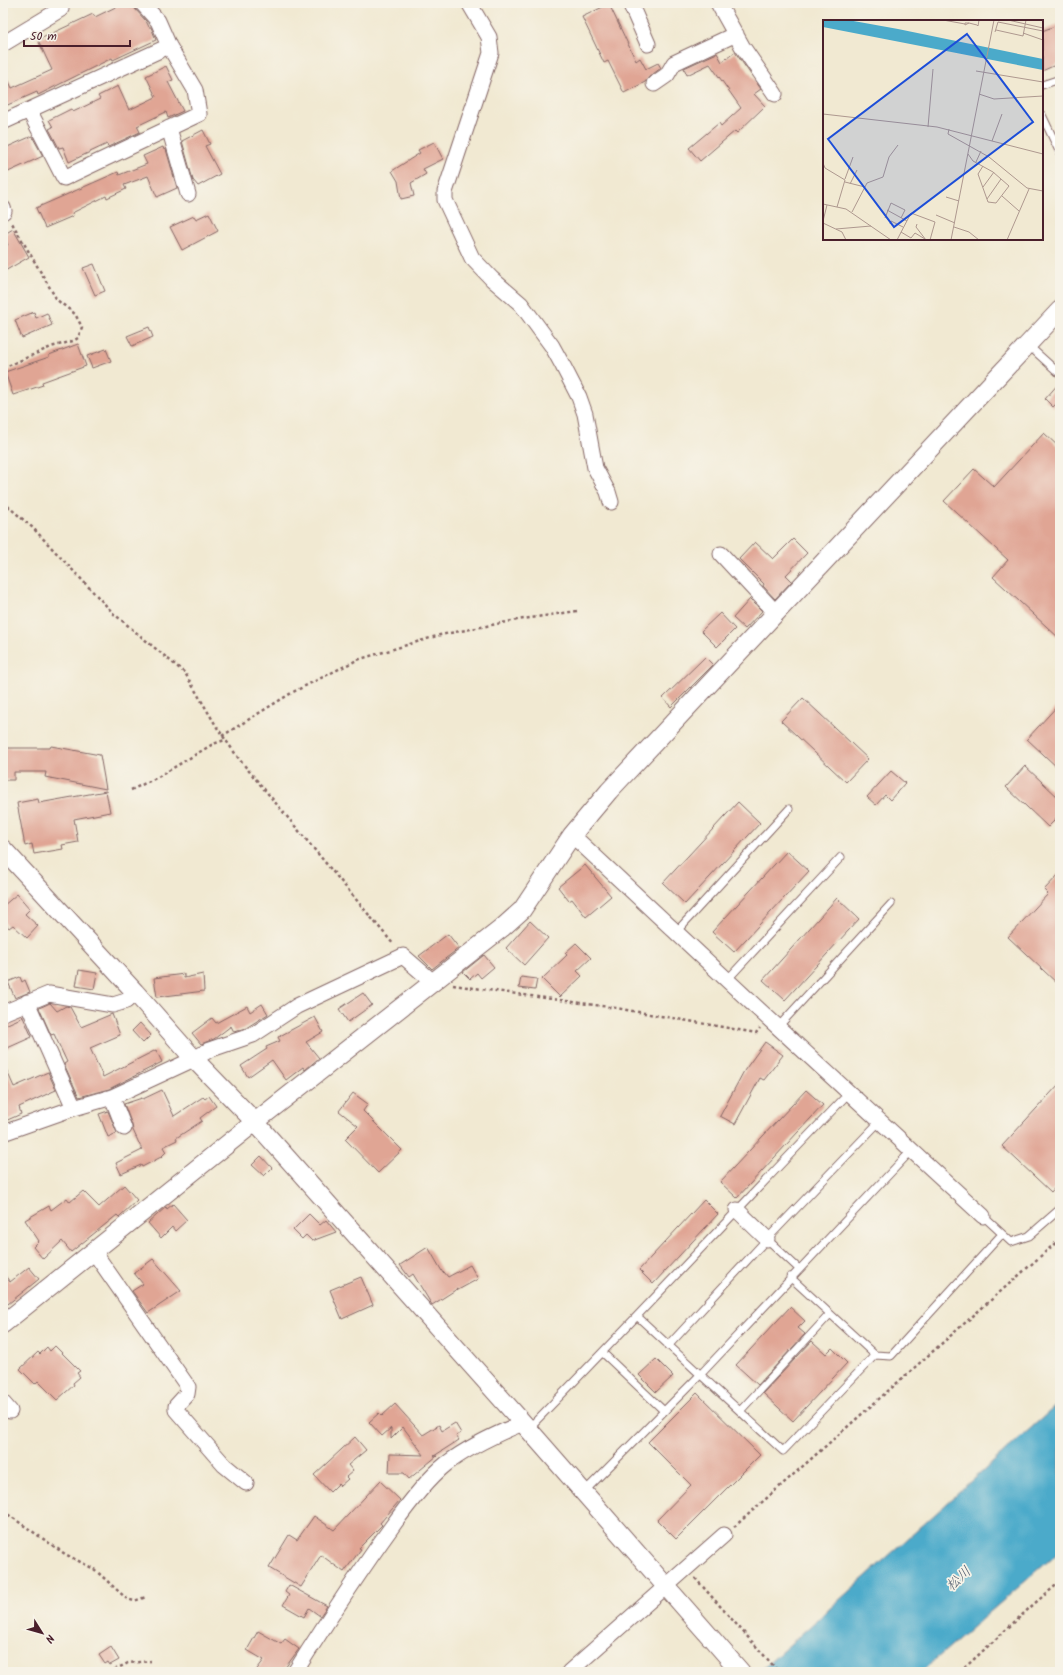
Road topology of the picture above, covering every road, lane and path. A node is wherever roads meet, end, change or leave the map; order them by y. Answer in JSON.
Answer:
{"nodes":[{"id":1,"x":58,"y":3,"type":"edge"},
{"id":2,"x":142,"y":3,"type":"edge"},
{"id":3,"x":630,"y":3,"type":"edge"},
{"id":4,"x":718,"y":3,"type":"edge"},
{"id":5,"x":472,"y":4,"type":"edge"},
{"id":6,"x":736,"y":34,"type":"junction"},
{"id":7,"x":3,"y":44,"type":"edge"},
{"id":8,"x":648,"y":44,"type":"dead end"},
{"id":9,"x":169,"y":46,"type":"junction"},
{"id":10,"x":1060,"y":79,"type":"edge"},
{"id":11,"x":654,"y":84,"type":"dead end"},
{"id":12,"x":1043,"y":85,"type":"edge"},
{"id":13,"x":775,"y":94,"type":"dead end"},
{"id":14,"x":29,"y":110,"type":"junction"},
{"id":15,"x":1043,"y":116,"type":"edge"},
{"id":16,"x":3,"y":122,"type":"edge"},
{"id":17,"x":169,"y":128,"type":"junction"},
{"id":18,"x":1060,"y":153,"type":"edge"},
{"id":19,"x":188,"y":194,"type":"dead end"},
{"id":20,"x":3,"y":210,"type":"edge"},
{"id":21,"x":1060,"y":310,"type":"edge"},
{"id":22,"x":1028,"y":345,"type":"junction"},
{"id":23,"x":3,"y":368,"type":"edge"},
{"id":24,"x":1060,"y":374,"type":"edge"},
{"id":25,"x":610,"y":502,"type":"dead end"},
{"id":26,"x":3,"y":503,"type":"edge"},
{"id":27,"x":721,"y":554,"type":"dead end"},
{"id":28,"x":577,"y":612,"type":"dead end"},
{"id":29,"x":776,"y":613,"type":"junction"},
{"id":30,"x":222,"y":736,"type":"junction"},
{"id":31,"x":226,"y":740,"type":"junction"},
{"id":32,"x":131,"y":790,"type":"dead end"},
{"id":33,"x":789,"y":809,"type":"dead end"},
{"id":34,"x":572,"y":835,"type":"junction"},
{"id":35,"x":3,"y":849,"type":"edge"},
{"id":36,"x":841,"y":857,"type":"dead end"},
{"id":37,"x":891,"y":904,"type":"dead end"},
{"id":38,"x":676,"y":932,"type":"junction"},
{"id":39,"x":403,"y":956,"type":"junction"},
{"id":40,"x":438,"y":980,"type":"junction"},
{"id":41,"x":727,"y":980,"type":"junction"},
{"id":42,"x":135,"y":992,"type":"junction"},
{"id":43,"x":27,"y":1002,"type":"junction"},
{"id":44,"x":3,"y":1013,"type":"edge"},
{"id":45,"x":774,"y":1023,"type":"junction"},
{"id":46,"x":194,"y":1059,"type":"junction"},
{"id":47,"x":849,"y":1093,"type":"junction"},
{"id":48,"x":112,"y":1097,"type":"junction"},
{"id":49,"x":74,"y":1108,"type":"junction"},
{"id":50,"x":880,"y":1120,"type":"junction"},
{"id":51,"x":255,"y":1122,"type":"junction"},
{"id":52,"x":124,"y":1128,"type":"dead end"},
{"id":53,"x":3,"y":1133,"type":"edge"},
{"id":54,"x":912,"y":1150,"type":"junction"},
{"id":55,"x":1060,"y":1209,"type":"edge"},
{"id":56,"x":737,"y":1210,"type":"junction"},
{"id":57,"x":983,"y":1216,"type":"joint"},
{"id":58,"x":1002,"y":1234,"type":"junction"},
{"id":59,"x":767,"y":1239,"type":"junction"},
{"id":60,"x":1060,"y":1239,"type":"edge"},
{"id":61,"x":94,"y":1252,"type":"junction"},
{"id":62,"x":799,"y":1269,"type":"junction"},
{"id":63,"x":790,"y":1278,"type":"junction"},
{"id":64,"x":830,"y":1314,"type":"junction"},
{"id":65,"x":638,"y":1317,"type":"junction"},
{"id":66,"x":3,"y":1324,"type":"edge"},
{"id":67,"x":668,"y":1346,"type":"junction"},
{"id":68,"x":603,"y":1353,"type":"junction"},
{"id":69,"x":875,"y":1355,"type":"junction"},
{"id":70,"x":700,"y":1375,"type":"junction"},
{"id":71,"x":664,"y":1411,"type":"junction"},
{"id":72,"x":740,"y":1411,"type":"junction"},
{"id":73,"x":526,"y":1426,"type":"junction"},
{"id":74,"x":246,"y":1483,"type":"dead end"},
{"id":75,"x":584,"y":1492,"type":"junction"},
{"id":76,"x":3,"y":1510,"type":"edge"},
{"id":77,"x":724,"y":1535,"type":"joint"},
{"id":78,"x":693,"y":1576,"type":"dead end"},
{"id":79,"x":1060,"y":1582,"type":"edge"},
{"id":80,"x":670,"y":1591,"type":"junction"},
{"id":81,"x":146,"y":1597,"type":"dead end"},
{"id":82,"x":151,"y":1661,"type":"dead end"},
{"id":83,"x":103,"y":1672,"type":"edge"},
{"id":84,"x":295,"y":1672,"type":"edge"},
{"id":85,"x":569,"y":1672,"type":"edge"},
{"id":86,"x":741,"y":1672,"type":"edge"},
{"id":87,"x":779,"y":1672,"type":"edge"},
{"id":88,"x":960,"y":1672,"type":"edge"}],
"edges":[{"from":1,"to":7,"type":"street"},
{"from":2,"to":9,"type":"street"},
{"from":3,"to":8,"type":"street"},
{"from":4,"to":6,"type":"street"},
{"from":5,"to":25,"type":"street"},
{"from":6,"to":11,"type":"street"},
{"from":6,"to":13,"type":"street"},
{"from":9,"to":14,"type":"street"},
{"from":9,"to":17,"type":"street"},
{"from":10,"to":12,"type":"lane"},
{"from":14,"to":16,"type":"street"},
{"from":14,"to":17,"type":"street"},
{"from":15,"to":18,"type":"lane"},
{"from":17,"to":19,"type":"street"},
{"from":20,"to":23,"type":"path"},
{"from":21,"to":22,"type":"street"},
{"from":22,"to":24,"type":"lane"},
{"from":22,"to":29,"type":"street"},
{"from":26,"to":30,"type":"path"},
{"from":27,"to":29,"type":"street"},
{"from":28,"to":30,"type":"path"},
{"from":29,"to":34,"type":"street"},
{"from":30,"to":31,"type":"path"},
{"from":31,"to":32,"type":"path"},
{"from":31,"to":39,"type":"path"},
{"from":33,"to":38,"type":"lane"},
{"from":34,"to":38,"type":"street"},
{"from":34,"to":40,"type":"street"},
{"from":35,"to":42,"type":"street"},
{"from":36,"to":41,"type":"lane"},
{"from":37,"to":45,"type":"lane"},
{"from":38,"to":41,"type":"street"},
{"from":39,"to":40,"type":"street"},
{"from":39,"to":46,"type":"street"},
{"from":40,"to":45,"type":"path"},
{"from":40,"to":51,"type":"street"},
{"from":41,"to":45,"type":"street"},
{"from":42,"to":43,"type":"street"},
{"from":42,"to":46,"type":"street"},
{"from":43,"to":44,"type":"street"},
{"from":43,"to":49,"type":"street"},
{"from":45,"to":47,"type":"street"},
{"from":46,"to":48,"type":"street"},
{"from":46,"to":51,"type":"street"},
{"from":47,"to":50,"type":"street"},
{"from":47,"to":56,"type":"lane"},
{"from":48,"to":49,"type":"street"},
{"from":48,"to":52,"type":"street"},
{"from":49,"to":53,"type":"street"},
{"from":50,"to":54,"type":"street"},
{"from":50,"to":59,"type":"lane"},
{"from":51,"to":61,"type":"street"},
{"from":51,"to":73,"type":"street"},
{"from":54,"to":57,"type":"street"},
{"from":54,"to":62,"type":"lane"},
{"from":55,"to":58,"type":"lane"},
{"from":56,"to":59,"type":"street"},
{"from":56,"to":65,"type":"lane"},
{"from":57,"to":58,"type":"lane"},
{"from":58,"to":69,"type":"lane"},
{"from":59,"to":62,"type":"lane"},
{"from":59,"to":67,"type":"lane"},
{"from":60,"to":77,"type":"path"},
{"from":61,"to":66,"type":"street"},
{"from":61,"to":74,"type":"street"},
{"from":62,"to":63,"type":"lane"},
{"from":63,"to":64,"type":"lane"},
{"from":63,"to":70,"type":"lane"},
{"from":64,"to":69,"type":"lane"},
{"from":64,"to":72,"type":"lane"},
{"from":65,"to":67,"type":"lane"},
{"from":65,"to":68,"type":"lane"},
{"from":67,"to":70,"type":"lane"},
{"from":68,"to":71,"type":"lane"},
{"from":68,"to":73,"type":"lane"},
{"from":69,"to":72,"type":"lane"},
{"from":70,"to":71,"type":"lane"},
{"from":70,"to":72,"type":"lane"},
{"from":71,"to":75,"type":"lane"},
{"from":73,"to":75,"type":"street"},
{"from":73,"to":84,"type":"street"},
{"from":75,"to":80,"type":"street"},
{"from":76,"to":81,"type":"path"},
{"from":77,"to":80,"type":"street"},
{"from":78,"to":87,"type":"path"},
{"from":79,"to":88,"type":"path"},
{"from":80,"to":85,"type":"street"},
{"from":80,"to":86,"type":"street"},
{"from":82,"to":83,"type":"path"}]}
